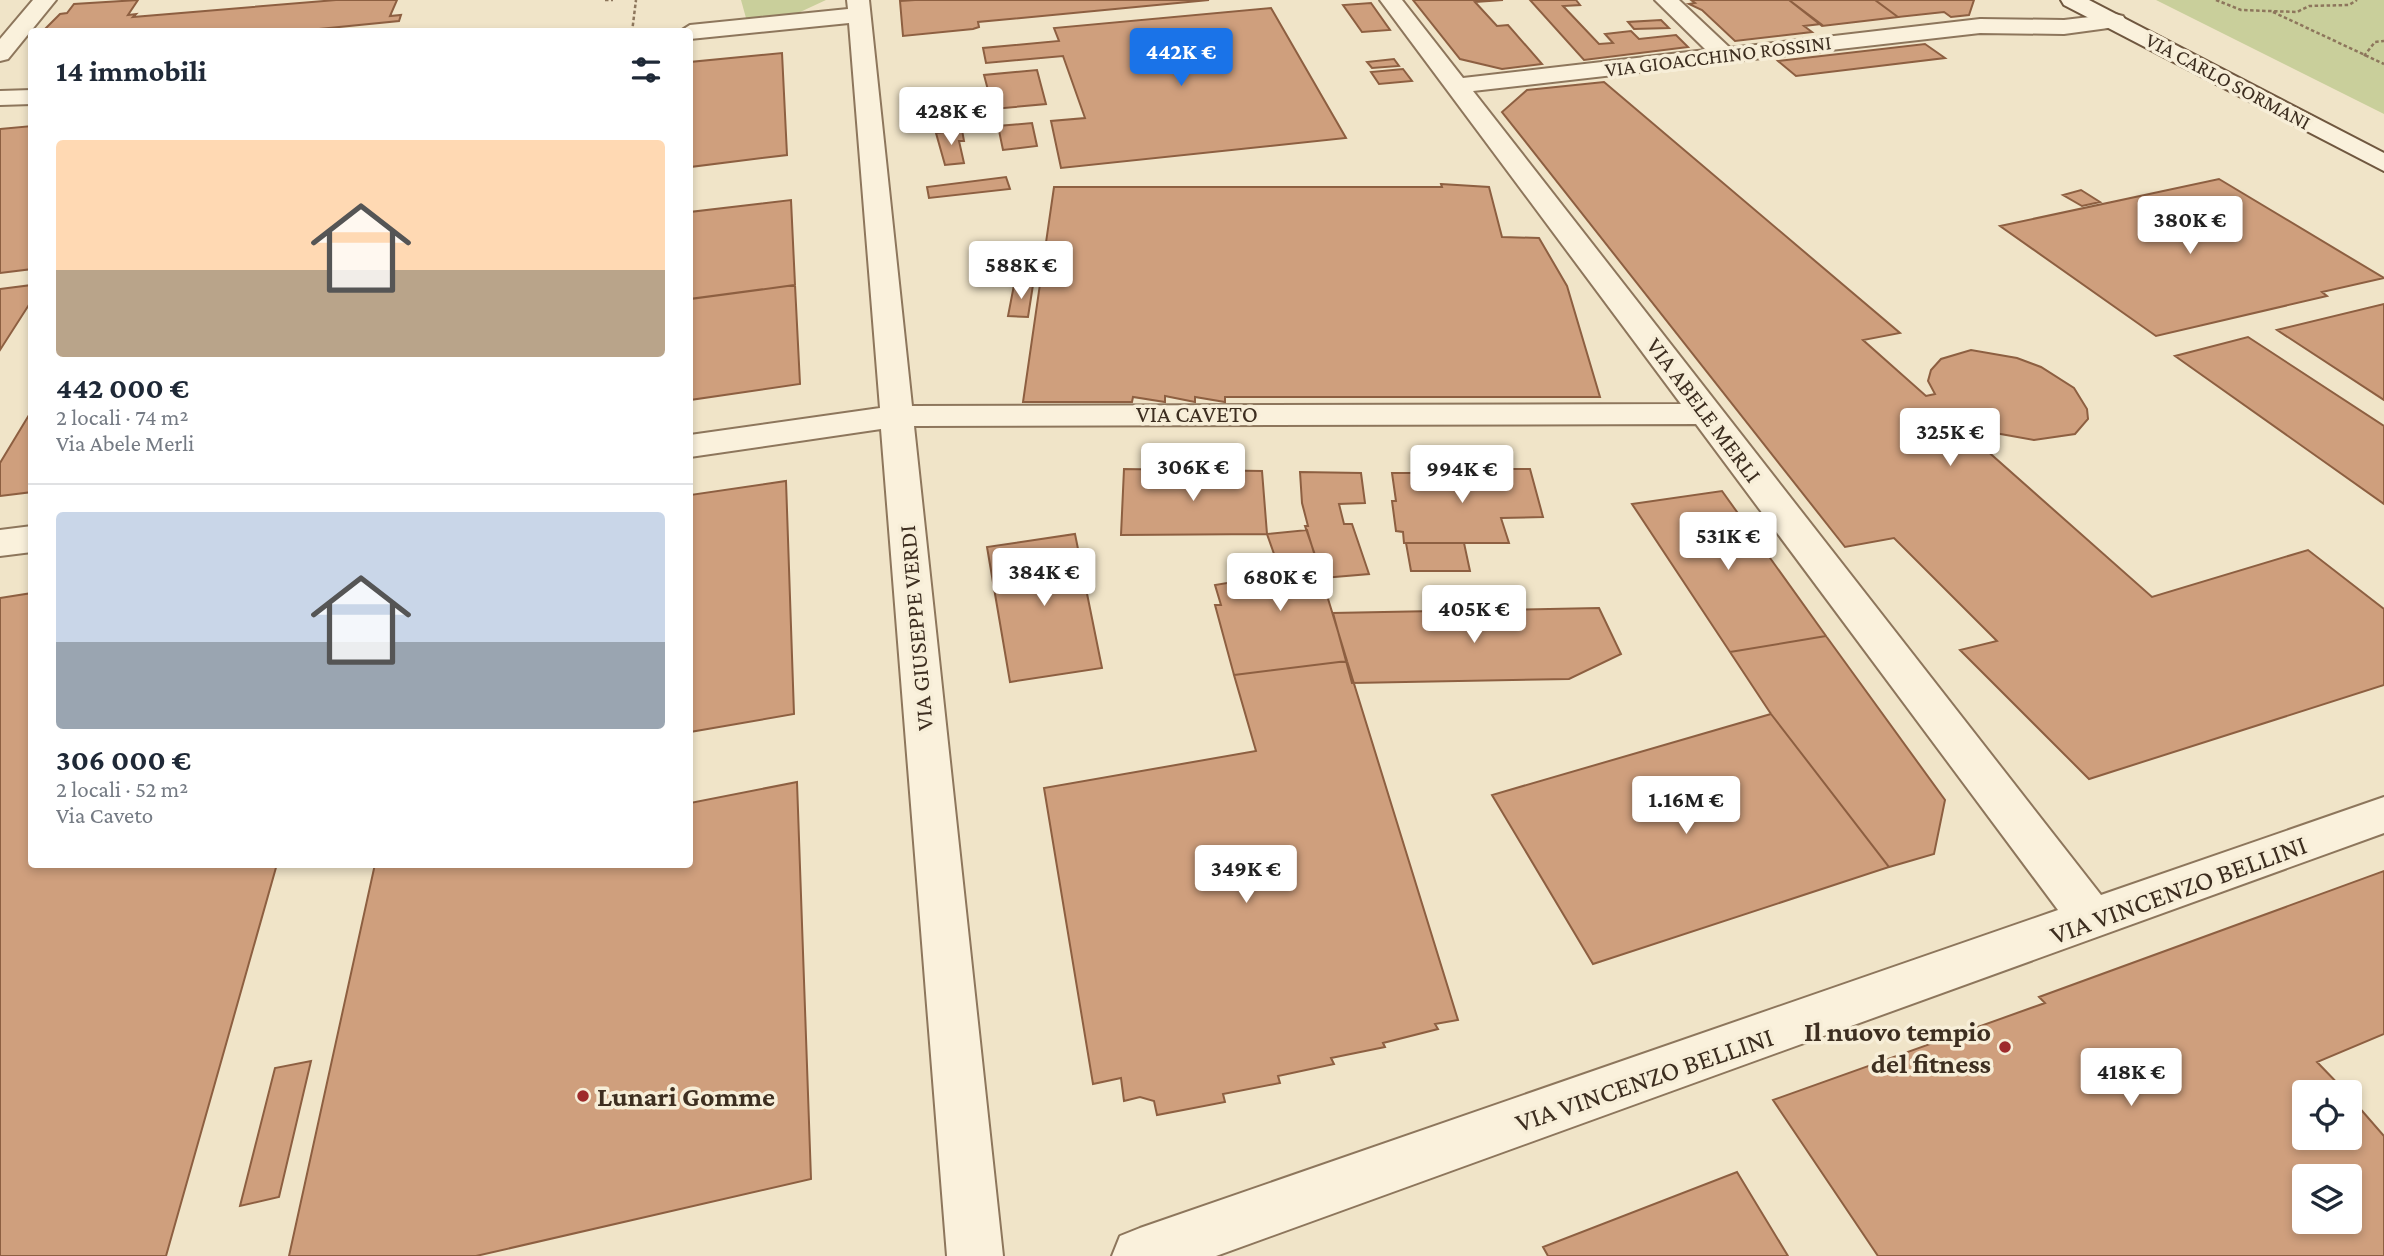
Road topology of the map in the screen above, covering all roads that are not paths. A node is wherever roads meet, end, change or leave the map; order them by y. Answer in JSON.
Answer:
{"nodes":[{"id":1,"x":45,"y":0,"type":"edge"},
{"id":2,"x":1391,"y":0,"type":"edge"},
{"id":3,"x":1665,"y":0,"type":"edge"},
{"id":4,"x":2055,"y":1,"type":"edge"},
{"id":5,"x":858,"y":7,"type":"edge"},
{"id":6,"x":2115,"y":21,"type":"junction"},
{"id":7,"x":1980,"y":26,"type":"junction"},
{"id":8,"x":693,"y":32,"type":"edge"},
{"id":9,"x":0,"y":54,"type":"edge"},
{"id":10,"x":1724,"y":55,"type":"junction"},
{"id":11,"x":1455,"y":86,"type":"junction"},
{"id":12,"x":28,"y":97,"type":"edge"},
{"id":13,"x":0,"y":98,"type":"edge"},
{"id":14,"x":2384,"y":163,"type":"edge"},
{"id":15,"x":1707,"y":414,"type":"junction"},
{"id":16,"x":896,"y":416,"type":"junction"},
{"id":17,"x":693,"y":446,"type":"edge"},
{"id":18,"x":28,"y":540,"type":"edge"},
{"id":19,"x":0,"y":543,"type":"edge"},
{"id":20,"x":2384,"y":815,"type":"edge"},
{"id":21,"x":2093,"y":920,"type":"junction"},
{"id":22,"x":975,"y":1256,"type":"edge"},
{"id":23,"x":1140,"y":1256,"type":"edge"}],
"edges":[{"from":1,"to":9,"type":"street"},
{"from":2,"to":11,"type":"street","name":"VIA ABELE MERLI"},
{"from":3,"to":10,"type":"street"},
{"from":4,"to":6,"type":"street","name":"VIA CARLO SORMANI"},
{"from":4,"to":7,"type":"street","name":"VIA GIOACCHINO ROSSINI"},
{"from":5,"to":8,"type":"street"},
{"from":5,"to":16,"type":"street","name":"VIA GIUSEPPE VERDI"},
{"from":6,"to":7,"type":"street","name":"VIA GIOACCHINO ROSSINI"},
{"from":6,"to":14,"type":"street","name":"VIA CARLO SORMANI"},
{"from":7,"to":10,"type":"street","name":"VIA GIOACCHINO ROSSINI"},
{"from":10,"to":11,"type":"street","name":"VIA GIOACCHINO ROSSINI"},
{"from":11,"to":15,"type":"street","name":"VIA ABELE MERLI"},
{"from":12,"to":13,"type":"street"},
{"from":15,"to":16,"type":"street","name":"VIA CAVETO"},
{"from":15,"to":21,"type":"street","name":"VIA ABELE MERLI"},
{"from":16,"to":17,"type":"street","name":"VIA CAVETO"},
{"from":16,"to":22,"type":"street","name":"VIA GIUSEPPE VERDI"},
{"from":18,"to":19,"type":"street"},
{"from":20,"to":21,"type":"street","name":"VIA VINCENZO BELLINI"},
{"from":21,"to":23,"type":"street","name":"VIA VINCENZO BELLINI"}]}
